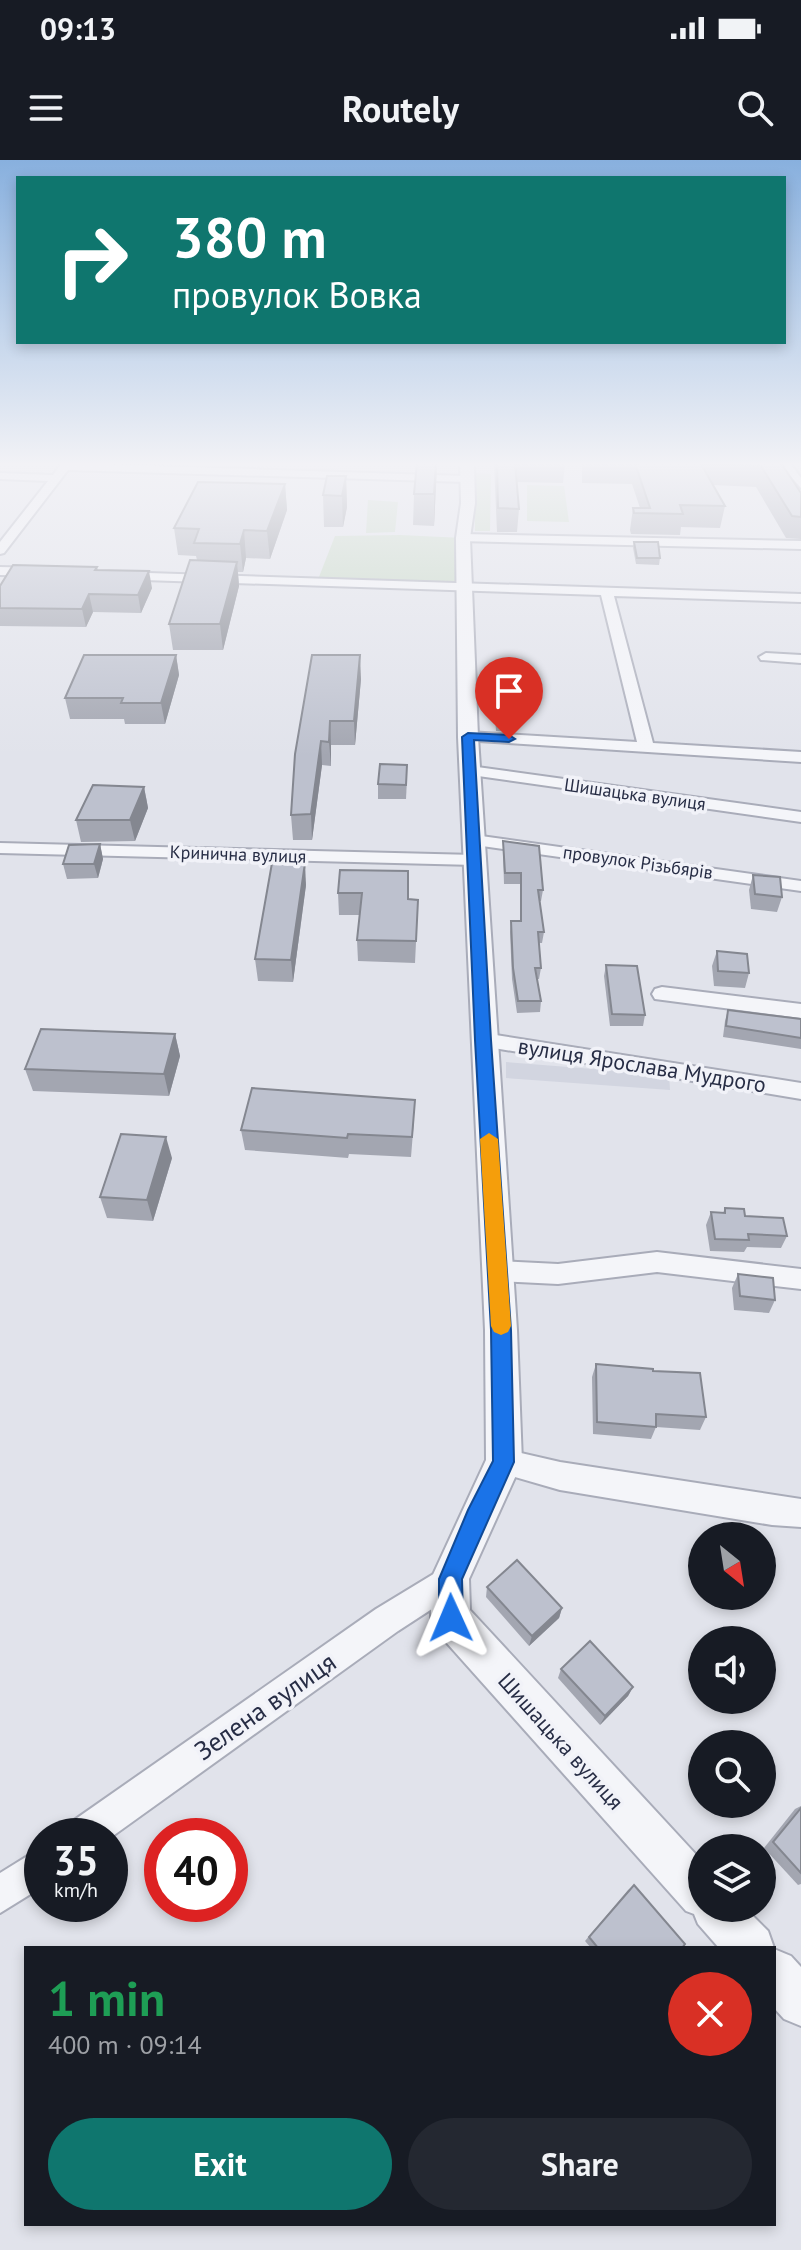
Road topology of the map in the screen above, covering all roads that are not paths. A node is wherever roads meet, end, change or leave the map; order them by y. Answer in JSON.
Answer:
{"nodes":[{"id":1,"x":467,"y":561,"type":"edge"},
{"id":2,"x":0,"y":571,"type":"edge"},
{"id":3,"x":63,"y":574,"type":"edge"},
{"id":4,"x":111,"y":576,"type":"edge"},
{"id":5,"x":471,"y":587,"type":"junction"},
{"id":6,"x":606,"y":591,"type":"junction"},
{"id":7,"x":801,"y":598,"type":"edge"},
{"id":8,"x":766,"y":657,"type":"dead end"},
{"id":9,"x":801,"y":659,"type":"edge"},
{"id":10,"x":468,"y":737,"type":"junction"},
{"id":11,"x":646,"y":747,"type":"junction"},
{"id":12,"x":801,"y":757,"type":"edge"},
{"id":13,"x":470,"y":771,"type":"junction"},
{"id":14,"x":801,"y":817,"type":"edge"},
{"id":15,"x":0,"y":848,"type":"edge"},
{"id":16,"x":475,"y":850,"type":"junction"},
{"id":17,"x":801,"y":886,"type":"edge"},
{"id":18,"x":662,"y":994,"type":"dead end"},
{"id":19,"x":801,"y":1011,"type":"edge"},
{"id":20,"x":483,"y":1040,"type":"junction"},
{"id":21,"x":801,"y":1091,"type":"edge"},
{"id":22,"x":497,"y":1271,"type":"junction"},
{"id":23,"x":801,"y":1279,"type":"edge"},
{"id":24,"x":504,"y":1462,"type":"junction"},
{"id":25,"x":801,"y":1513,"type":"edge"},
{"id":26,"x":450,"y":1579,"type":"junction"},
{"id":27,"x":108,"y":1818,"type":"edge"},
{"id":28,"x":24,"y":1878,"type":"edge"},
{"id":29,"x":688,"y":1880,"type":"edge"},
{"id":30,"x":0,"y":1895,"type":"edge"},
{"id":31,"x":727,"y":1922,"type":"edge"},
{"id":32,"x":749,"y":1946,"type":"edge"},
{"id":33,"x":776,"y":1975,"type":"edge"},
{"id":34,"x":801,"y":2002,"type":"edge"}],
"edges":[{"from":1,"to":5,"type":"street","name":"Шишацька вулиця"},
{"from":2,"to":3,"type":"street"},
{"from":4,"to":5,"type":"street"},
{"from":5,"to":6,"type":"street"},
{"from":5,"to":10,"type":"street","name":"Шишацька вулиця"},
{"from":6,"to":7,"type":"street"},
{"from":6,"to":11,"type":"street"},
{"from":8,"to":9,"type":"street"},
{"from":10,"to":11,"type":"street"},
{"from":10,"to":13,"type":"street","name":"Шишацька вулиця"},
{"from":11,"to":12,"type":"street"},
{"from":13,"to":14,"type":"street","name":"Шишацька вулиця"},
{"from":13,"to":16,"type":"street","name":"Шишацька вулиця"},
{"from":15,"to":16,"type":"street","name":"Кринична вулиця"},
{"from":16,"to":17,"type":"street","name":"провулок Різьбярів"},
{"from":16,"to":20,"type":"street","name":"Шишацька вулиця"},
{"from":18,"to":19,"type":"street"},
{"from":20,"to":21,"type":"street","name":"вулиця Ярослава Мудрого"},
{"from":20,"to":22,"type":"street","name":"Шишацька вулиця"},
{"from":22,"to":23,"type":"street"},
{"from":22,"to":24,"type":"street","name":"Шишацька вулиця"},
{"from":24,"to":25,"type":"street"},
{"from":24,"to":26,"type":"street","name":"Шишацька вулиця"},
{"from":26,"to":27,"type":"street","name":"Зелена вулиця"},
{"from":26,"to":29,"type":"street","name":"Шишацька вулиця"},
{"from":28,"to":30,"type":"street"},
{"from":31,"to":32,"type":"street"},
{"from":33,"to":34,"type":"street"}]}
